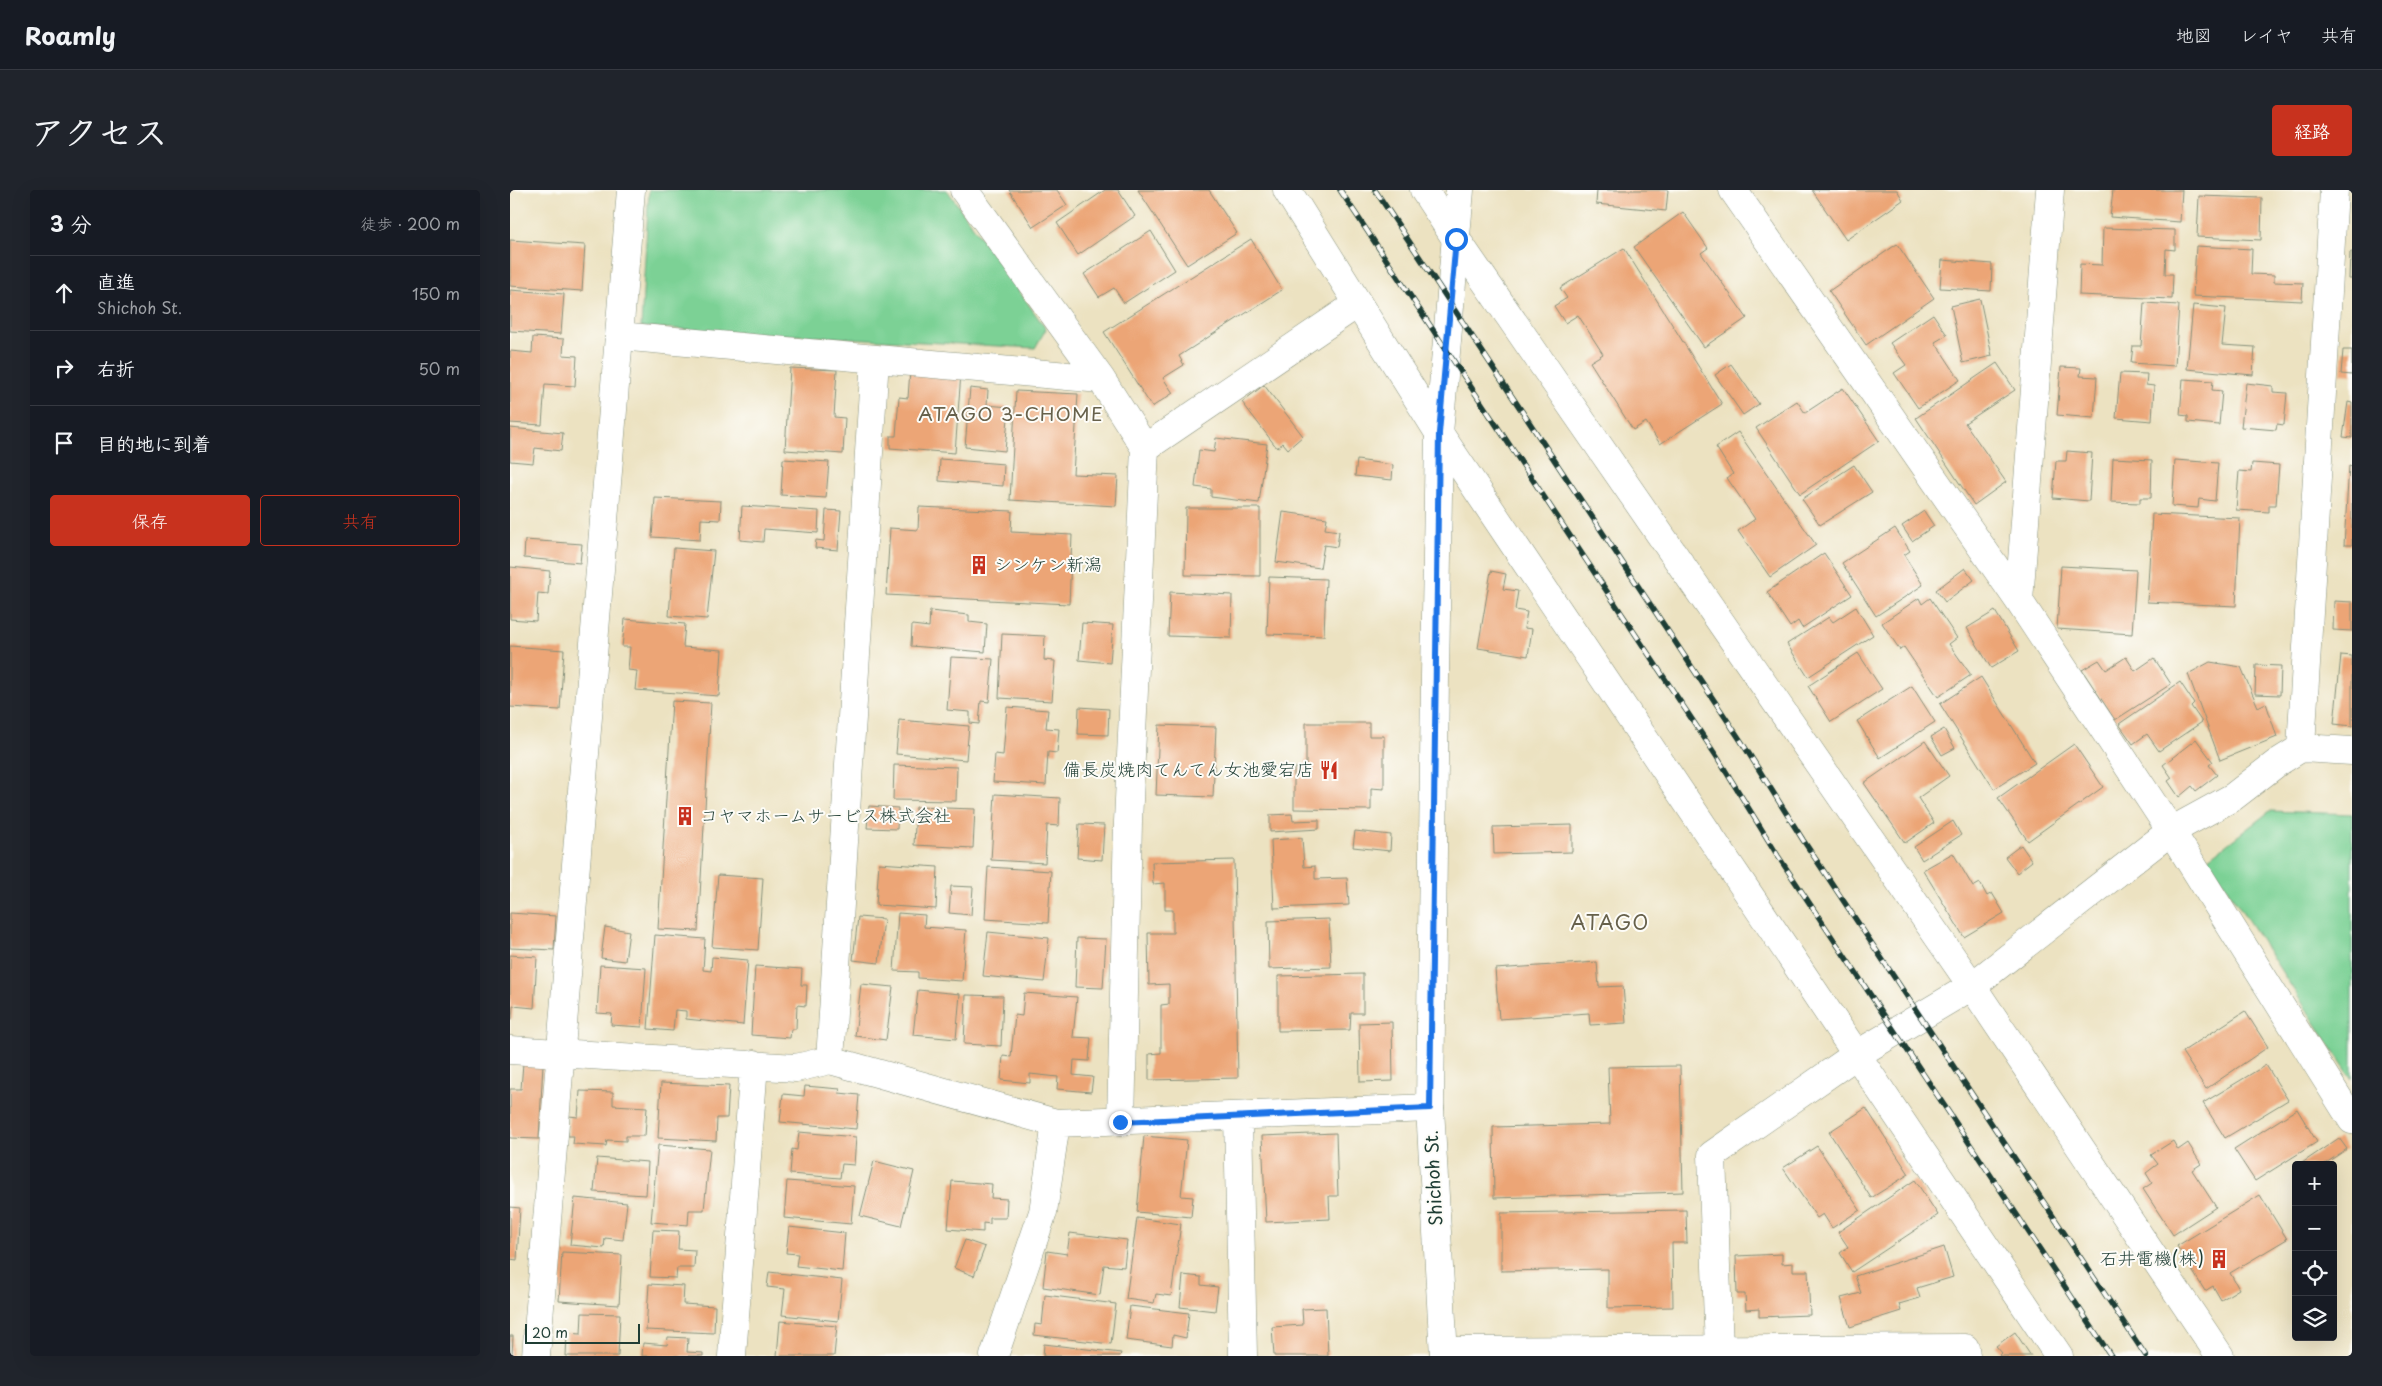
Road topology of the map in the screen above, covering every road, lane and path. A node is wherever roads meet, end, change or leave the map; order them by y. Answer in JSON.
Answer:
{"nodes":[{"id":1,"x":631,"y":190,"type":"edge"},
{"id":2,"x":964,"y":190,"type":"edge"},
{"id":3,"x":1287,"y":190,"type":"edge"},
{"id":4,"x":1424,"y":190,"type":"edge"},
{"id":5,"x":1460,"y":190,"type":"edge"},
{"id":6,"x":1733,"y":190,"type":"edge"},
{"id":7,"x":2050,"y":190,"type":"edge"},
{"id":8,"x":2334,"y":190,"type":"edge"},
{"id":9,"x":1456,"y":239,"type":"junction"},
{"id":10,"x":1357,"y":304,"type":"junction"},
{"id":11,"x":619,"y":336,"type":"junction"},
{"id":12,"x":876,"y":360,"type":"junction"},
{"id":13,"x":1101,"y":379,"type":"junction"},
{"id":14,"x":1439,"y":433,"type":"junction"},
{"id":15,"x":1145,"y":448,"type":"junction"},
{"id":16,"x":2019,"y":601,"type":"junction"},
{"id":17,"x":2301,"y":748,"type":"junction"},
{"id":18,"x":2352,"y":751,"type":"edge"},
{"id":19,"x":2171,"y":831,"type":"junction"},
{"id":20,"x":1972,"y":986,"type":"junction"},
{"id":21,"x":510,"y":1050,"type":"edge"},
{"id":22,"x":562,"y":1053,"type":"junction"},
{"id":23,"x":1856,"y":1055,"type":"junction"},
{"id":24,"x":830,"y":1060,"type":"junction"},
{"id":25,"x":754,"y":1064,"type":"junction"},
{"id":26,"x":1430,"y":1108,"type":"junction"},
{"id":27,"x":1238,"y":1116,"type":"junction"},
{"id":28,"x":2352,"y":1120,"type":"edge"},
{"id":29,"x":1120,"y":1122,"type":"junction"},
{"id":30,"x":1056,"y":1123,"type":"junction"},
{"id":31,"x":1719,"y":1350,"type":"junction"},
{"id":32,"x":1444,"y":1354,"type":"edge"},
{"id":33,"x":536,"y":1356,"type":"edge"},
{"id":34,"x":732,"y":1356,"type":"edge"},
{"id":35,"x":994,"y":1356,"type":"edge"},
{"id":36,"x":1243,"y":1356,"type":"edge"},
{"id":37,"x":1966,"y":1356,"type":"edge"},
{"id":38,"x":2059,"y":1356,"type":"edge"},
{"id":39,"x":2220,"y":1356,"type":"edge"}],
"edges":[{"from":1,"to":11,"type":"street"},
{"from":2,"to":13,"type":"street"},
{"from":3,"to":10,"type":"street"},
{"from":4,"to":9,"type":"street"},
{"from":5,"to":9,"type":"street","name":"Shichoh St."},
{"from":6,"to":16,"type":"street"},
{"from":7,"to":16,"type":"street"},
{"from":8,"to":17,"type":"street"},
{"from":9,"to":14,"type":"street","name":"Shichoh St."},
{"from":9,"to":20,"type":"street"},
{"from":10,"to":14,"type":"street"},
{"from":10,"to":15,"type":"street"},
{"from":11,"to":12,"type":"street"},
{"from":11,"to":22,"type":"street"},
{"from":12,"to":13,"type":"street"},
{"from":12,"to":24,"type":"street"},
{"from":13,"to":15,"type":"street"},
{"from":14,"to":23,"type":"street"},
{"from":14,"to":26,"type":"street","name":"Shichoh St."},
{"from":15,"to":29,"type":"street"},
{"from":16,"to":19,"type":"street"},
{"from":17,"to":18,"type":"street"},
{"from":17,"to":19,"type":"street"},
{"from":19,"to":20,"type":"street"},
{"from":19,"to":28,"type":"street"},
{"from":20,"to":23,"type":"street"},
{"from":20,"to":39,"type":"street"},
{"from":21,"to":22,"type":"street"},
{"from":22,"to":25,"type":"street"},
{"from":22,"to":33,"type":"street"},
{"from":23,"to":31,"type":"street"},
{"from":23,"to":38,"type":"street"},
{"from":24,"to":25,"type":"street"},
{"from":24,"to":30,"type":"street"},
{"from":25,"to":34,"type":"street"},
{"from":26,"to":27,"type":"street"},
{"from":26,"to":32,"type":"street","name":"Shichoh St."},
{"from":27,"to":29,"type":"street"},
{"from":27,"to":36,"type":"street"},
{"from":29,"to":30,"type":"street"},
{"from":30,"to":35,"type":"street"},
{"from":31,"to":32,"type":"street"},
{"from":31,"to":37,"type":"street"}]}
